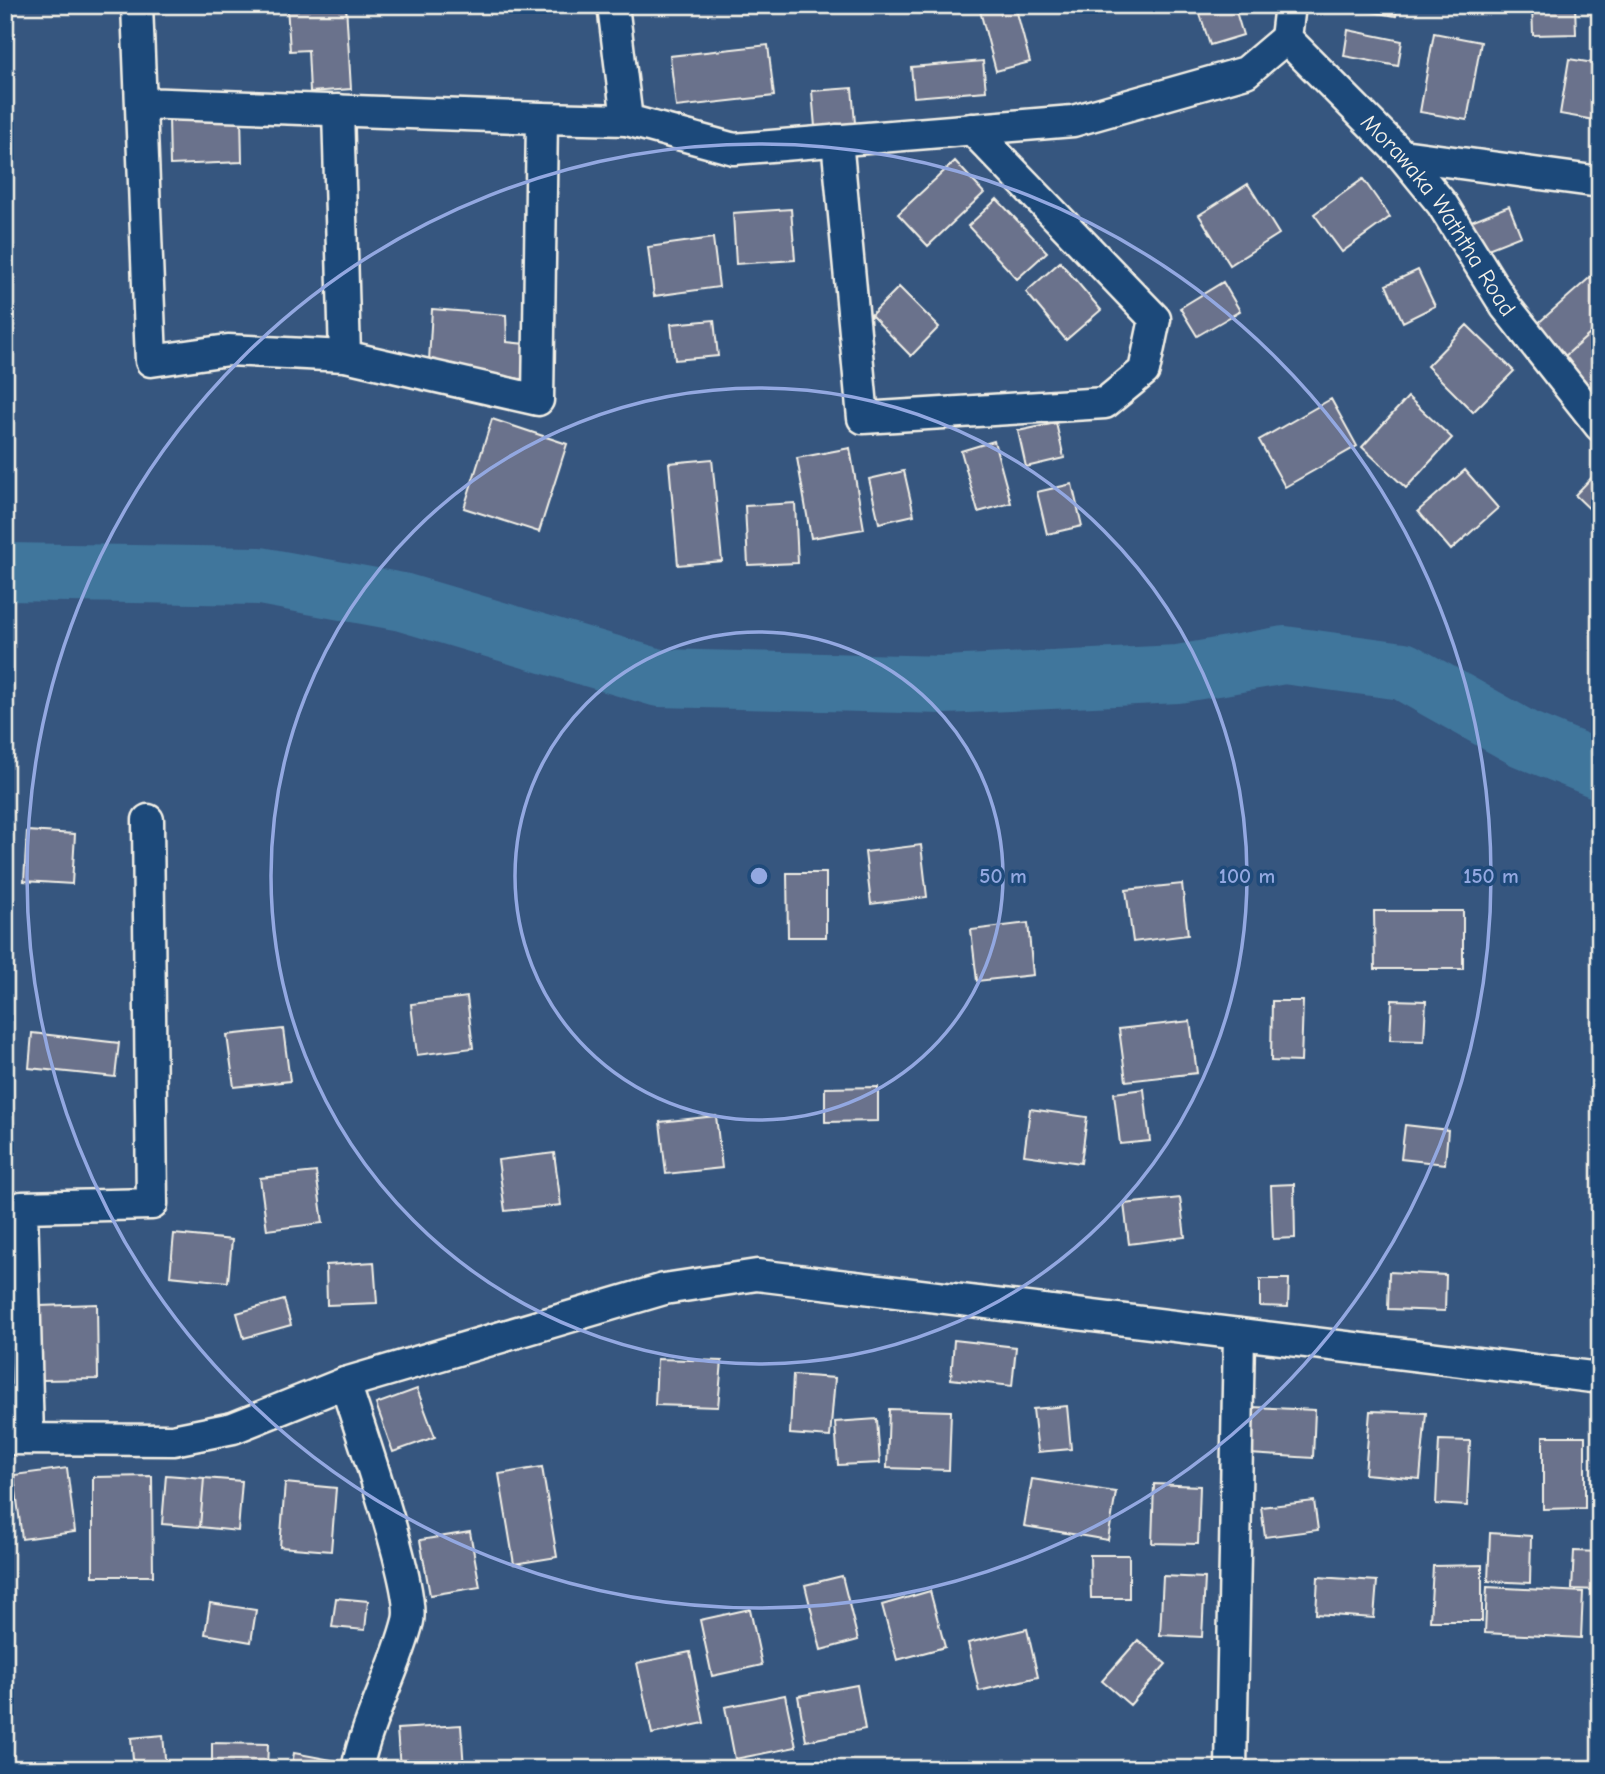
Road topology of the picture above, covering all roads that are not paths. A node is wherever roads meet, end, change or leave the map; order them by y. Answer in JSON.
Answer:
{"nodes":[{"id":1,"x":137,"y":5,"type":"edge"},
{"id":2,"x":614,"y":5,"type":"edge"},
{"id":3,"x":1290,"y":5,"type":"edge"},
{"id":4,"x":1286,"y":38,"type":"junction"},
{"id":5,"x":141,"y":103,"type":"junction"},
{"id":6,"x":338,"y":110,"type":"junction"},
{"id":7,"x":542,"y":118,"type":"junction"},
{"id":8,"x":627,"y":120,"type":"junction"},
{"id":9,"x":972,"y":129,"type":"junction"},
{"id":10,"x":837,"y":140,"type":"junction"},
{"id":11,"x":1402,"y":155,"type":"junction"},
{"id":12,"x":1600,"y":182,"type":"edge"},
{"id":13,"x":345,"y":356,"type":"junction"},
{"id":14,"x":1600,"y":426,"type":"edge"},
{"id":15,"x":148,"y":820,"type":"dead end"},
{"id":16,"x":1239,"y":1334,"type":"junction"},
{"id":17,"x":1600,"y":1378,"type":"edge"},
{"id":18,"x":345,"y":1382,"type":"junction"},
{"id":19,"x":16,"y":1439,"type":"edge"},
{"id":20,"x":357,"y":1769,"type":"edge"},
{"id":21,"x":1231,"y":1769,"type":"edge"}],
"edges":[{"from":1,"to":5,"type":"street"},
{"from":2,"to":8,"type":"street"},
{"from":3,"to":4,"type":"street"},
{"from":4,"to":9,"type":"street"},
{"from":4,"to":11,"type":"street","name":"Morawaka Waththa Road"},
{"from":5,"to":6,"type":"street"},
{"from":5,"to":13,"type":"street"},
{"from":6,"to":7,"type":"street"},
{"from":6,"to":13,"type":"street"},
{"from":7,"to":8,"type":"street"},
{"from":7,"to":13,"type":"street"},
{"from":8,"to":10,"type":"street"},
{"from":9,"to":10,"type":"street"},
{"from":9,"to":10,"type":"street"},
{"from":11,"to":12,"type":"street"},
{"from":11,"to":14,"type":"street","name":"Morawaka Waththa Road"},
{"from":15,"to":19,"type":"street"},
{"from":16,"to":17,"type":"street"},
{"from":16,"to":18,"type":"street"},
{"from":16,"to":21,"type":"street"},
{"from":18,"to":19,"type":"street"},
{"from":18,"to":20,"type":"street"}]}
